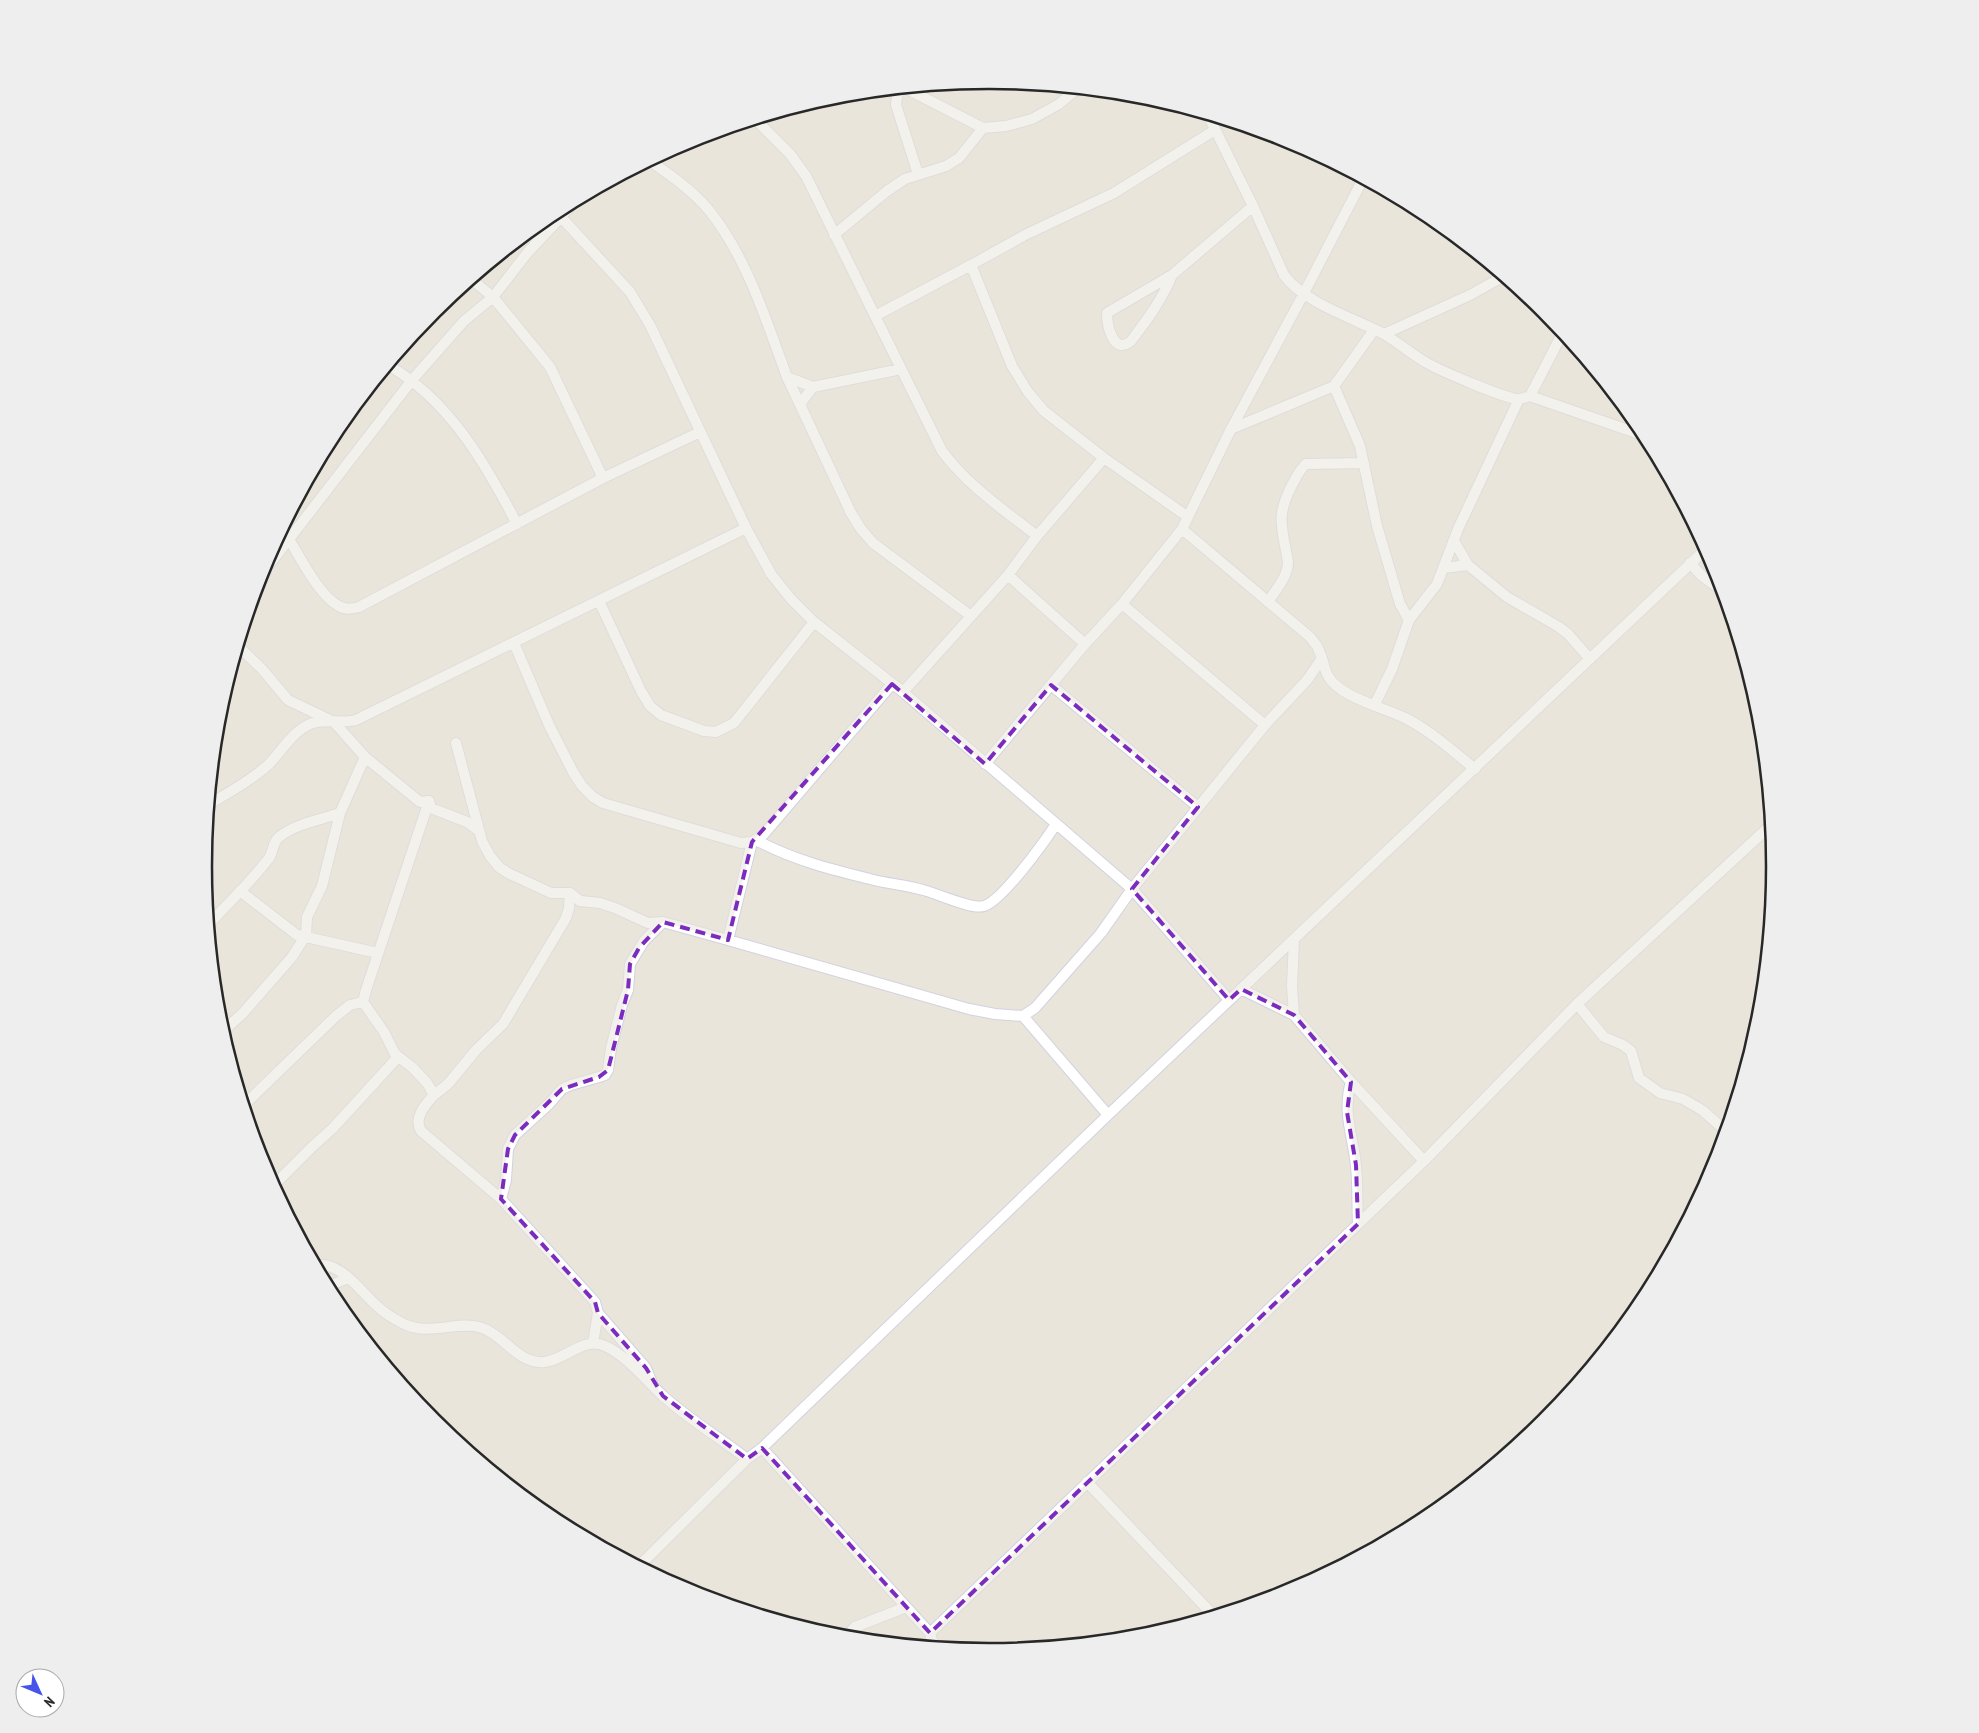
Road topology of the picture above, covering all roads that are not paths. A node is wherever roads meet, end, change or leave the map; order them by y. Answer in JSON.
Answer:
{"nodes":[{"id":1,"x":914,"y":92,"type":"edge"},
{"id":2,"x":1072,"y":93,"type":"edge"},
{"id":3,"x":897,"y":94,"type":"edge"},
{"id":4,"x":1211,"y":121,"type":"edge"},
{"id":5,"x":760,"y":124,"type":"edge"},
{"id":6,"x":983,"y":128,"type":"junction"},
{"id":7,"x":1215,"y":130,"type":"junction"},
{"id":8,"x":655,"y":165,"type":"edge"},
{"id":9,"x":918,"y":174,"type":"junction"},
{"id":10,"x":1360,"y":184,"type":"edge"},
{"id":11,"x":1253,"y":206,"type":"junction"},
{"id":12,"x":562,"y":217,"type":"joint"},
{"id":13,"x":834,"y":235,"type":"junction"},
{"id":14,"x":971,"y":265,"type":"junction"},
{"id":15,"x":1172,"y":275,"type":"junction"},
{"id":16,"x":1498,"y":279,"type":"edge"},
{"id":17,"x":476,"y":283,"type":"edge"},
{"id":18,"x":1304,"y":295,"type":"junction"},
{"id":19,"x":493,"y":297,"type":"junction"},
{"id":20,"x":875,"y":316,"type":"junction"},
{"id":21,"x":1379,"y":332,"type":"junction"},
{"id":22,"x":1560,"y":339,"type":"edge"},
{"id":23,"x":393,"y":368,"type":"edge"},
{"id":24,"x":901,"y":369,"type":"junction"},
{"id":25,"x":787,"y":377,"type":"junction"},
{"id":26,"x":412,"y":380,"type":"junction"},
{"id":27,"x":1334,"y":386,"type":"junction"},
{"id":28,"x":813,"y":387,"type":"junction"},
{"id":29,"x":1530,"y":396,"type":"junction"},
{"id":30,"x":1519,"y":400,"type":"junction"},
{"id":31,"x":800,"y":404,"type":"junction"},
{"id":32,"x":1231,"y":429,"type":"junction"},
{"id":33,"x":700,"y":432,"type":"junction"},
{"id":34,"x":1635,"y":432,"type":"edge"},
{"id":35,"x":1104,"y":458,"type":"junction"},
{"id":36,"x":1364,"y":463,"type":"junction"},
{"id":37,"x":603,"y":478,"type":"junction"},
{"id":38,"x":1188,"y":517,"type":"junction"},
{"id":39,"x":517,"y":524,"type":"junction"},
{"id":40,"x":746,"y":528,"type":"junction"},
{"id":41,"x":1182,"y":529,"type":"junction"},
{"id":42,"x":1037,"y":536,"type":"junction"},
{"id":43,"x":289,"y":539,"type":"junction"},
{"id":44,"x":1454,"y":540,"type":"junction"},
{"id":45,"x":278,"y":553,"type":"edge"},
{"id":46,"x":1701,"y":553,"type":"edge"},
{"id":47,"x":1690,"y":563,"type":"junction"},
{"id":48,"x":1468,"y":565,"type":"junction"},
{"id":49,"x":1443,"y":568,"type":"junction"},
{"id":50,"x":1008,"y":575,"type":"junction"},
{"id":51,"x":1714,"y":585,"type":"edge"},
{"id":52,"x":600,"y":601,"type":"junction"},
{"id":53,"x":1268,"y":602,"type":"junction"},
{"id":54,"x":1122,"y":604,"type":"junction"},
{"id":55,"x":971,"y":616,"type":"junction"},
{"id":56,"x":1409,"y":620,"type":"junction"},
{"id":57,"x":814,"y":622,"type":"junction"},
{"id":58,"x":514,"y":643,"type":"junction"},
{"id":59,"x":1085,"y":644,"type":"junction"},
{"id":60,"x":243,"y":650,"type":"edge"},
{"id":61,"x":1322,"y":658,"type":"junction"},
{"id":62,"x":1590,"y":659,"type":"junction"},
{"id":63,"x":1329,"y":677,"type":"junction"},
{"id":64,"x":1308,"y":680,"type":"junction"},
{"id":65,"x":892,"y":684,"type":"junction"},
{"id":66,"x":1051,"y":685,"type":"junction"},
{"id":67,"x":903,"y":692,"type":"junction"},
{"id":68,"x":1375,"y":704,"type":"junction"},
{"id":69,"x":334,"y":722,"type":"junction"},
{"id":70,"x":1265,"y":725,"type":"junction"},
{"id":71,"x":456,"y":743,"type":"dead end"},
{"id":72,"x":365,"y":757,"type":"junction"},
{"id":73,"x":985,"y":764,"type":"junction"},
{"id":74,"x":1475,"y":769,"type":"junction"},
{"id":75,"x":215,"y":800,"type":"edge"},
{"id":76,"x":429,"y":801,"type":"junction"},
{"id":77,"x":1198,"y":807,"type":"junction"},
{"id":78,"x":340,"y":813,"type":"junction"},
{"id":79,"x":1056,"y":824,"type":"junction"},
{"id":80,"x":1766,"y":829,"type":"edge"},
{"id":81,"x":479,"y":831,"type":"junction"},
{"id":82,"x":754,"y":841,"type":"junction"},
{"id":83,"x":1132,"y":889,"type":"junction"},
{"id":84,"x":240,"y":891,"type":"junction"},
{"id":85,"x":570,"y":893,"type":"junction"},
{"id":86,"x":213,"y":919,"type":"edge"},
{"id":87,"x":664,"y":922,"type":"junction"},
{"id":88,"x":306,"y":936,"type":"junction"},
{"id":89,"x":728,"y":940,"type":"junction"},
{"id":90,"x":1294,"y":940,"type":"junction"},
{"id":91,"x":378,"y":952,"type":"junction"},
{"id":92,"x":1241,"y":989,"type":"junction"},
{"id":93,"x":1229,"y":1000,"type":"junction"},
{"id":94,"x":363,"y":1002,"type":"junction"},
{"id":95,"x":1576,"y":1004,"type":"junction"},
{"id":96,"x":1294,"y":1015,"type":"junction"},
{"id":97,"x":1023,"y":1016,"type":"junction"},
{"id":98,"x":229,"y":1026,"type":"edge"},
{"id":99,"x":398,"y":1057,"type":"junction"},
{"id":100,"x":1351,"y":1082,"type":"junction"},
{"id":101,"x":434,"y":1095,"type":"junction"},
{"id":102,"x":248,"y":1101,"type":"edge"},
{"id":103,"x":1108,"y":1115,"type":"junction"},
{"id":104,"x":1722,"y":1127,"type":"edge"},
{"id":105,"x":1424,"y":1161,"type":"junction"},
{"id":106,"x":279,"y":1180,"type":"edge"},
{"id":107,"x":502,"y":1200,"type":"junction"},
{"id":108,"x":1358,"y":1224,"type":"junction"},
{"id":109,"x":322,"y":1265,"type":"edge"},
{"id":110,"x":348,"y":1278,"type":"junction"},
{"id":111,"x":334,"y":1284,"type":"edge"},
{"id":112,"x":598,"y":1313,"type":"junction"},
{"id":113,"x":593,"y":1343,"type":"junction"},
{"id":114,"x":654,"y":1387,"type":"junction"},
{"id":115,"x":762,"y":1448,"type":"junction"},
{"id":116,"x":747,"y":1459,"type":"junction"},
{"id":117,"x":1088,"y":1482,"type":"junction"},
{"id":118,"x":643,"y":1562,"type":"edge"},
{"id":119,"x":906,"y":1607,"type":"junction"},
{"id":120,"x":1210,"y":1612,"type":"edge"},
{"id":121,"x":851,"y":1631,"type":"edge"},
{"id":122,"x":930,"y":1633,"type":"junction"},
{"id":123,"x":932,"y":1642,"type":"edge"}],
"edges":[{"from":1,"to":6,"type":"street"},
{"from":2,"to":6,"type":"street"},
{"from":3,"to":9,"type":"street"},
{"from":4,"to":7,"type":"street"},
{"from":5,"to":13,"type":"street"},
{"from":6,"to":9,"type":"street"},
{"from":7,"to":11,"type":"street"},
{"from":7,"to":14,"type":"street"},
{"from":8,"to":25,"type":"street"},
{"from":9,"to":13,"type":"street"},
{"from":10,"to":18,"type":"street"},
{"from":11,"to":15,"type":"street"},
{"from":11,"to":18,"type":"street"},
{"from":12,"to":19,"type":"street"},
{"from":12,"to":33,"type":"street"},
{"from":13,"to":20,"type":"street"},
{"from":14,"to":20,"type":"street"},
{"from":14,"to":35,"type":"street"},
{"from":15,"to":15,"type":"street"},
{"from":16,"to":21,"type":"street"},
{"from":17,"to":19,"type":"street"},
{"from":18,"to":21,"type":"street"},
{"from":18,"to":32,"type":"street"},
{"from":19,"to":26,"type":"street"},
{"from":19,"to":37,"type":"street"},
{"from":20,"to":24,"type":"street"},
{"from":21,"to":27,"type":"street"},
{"from":21,"to":30,"type":"street"},
{"from":22,"to":29,"type":"street"},
{"from":23,"to":26,"type":"street"},
{"from":24,"to":28,"type":"street"},
{"from":24,"to":42,"type":"street"},
{"from":25,"to":28,"type":"street"},
{"from":25,"to":31,"type":"street"},
{"from":26,"to":39,"type":"street"},
{"from":26,"to":43,"type":"street"},
{"from":27,"to":32,"type":"street"},
{"from":27,"to":36,"type":"street"},
{"from":28,"to":31,"type":"street"},
{"from":29,"to":30,"type":"street"},
{"from":29,"to":34,"type":"street"},
{"from":30,"to":44,"type":"street"},
{"from":31,"to":55,"type":"street"},
{"from":32,"to":38,"type":"street"},
{"from":33,"to":37,"type":"street"},
{"from":33,"to":40,"type":"street"},
{"from":35,"to":38,"type":"street"},
{"from":35,"to":42,"type":"street"},
{"from":36,"to":53,"type":"street"},
{"from":36,"to":56,"type":"street"},
{"from":37,"to":39,"type":"street"},
{"from":38,"to":41,"type":"street"},
{"from":39,"to":43,"type":"street"},
{"from":40,"to":52,"type":"street"},
{"from":40,"to":57,"type":"street"},
{"from":41,"to":53,"type":"street"},
{"from":41,"to":54,"type":"street"},
{"from":42,"to":50,"type":"street"},
{"from":43,"to":45,"type":"street"},
{"from":44,"to":48,"type":"street"},
{"from":44,"to":49,"type":"street"},
{"from":46,"to":47,"type":"street"},
{"from":47,"to":51,"type":"street"},
{"from":47,"to":62,"type":"street"},
{"from":48,"to":49,"type":"street"},
{"from":48,"to":62,"type":"street"},
{"from":49,"to":56,"type":"street"},
{"from":50,"to":55,"type":"street"},
{"from":50,"to":59,"type":"street"},
{"from":52,"to":57,"type":"street"},
{"from":52,"to":58,"type":"street"},
{"from":53,"to":61,"type":"street"},
{"from":54,"to":59,"type":"street"},
{"from":54,"to":70,"type":"street"},
{"from":55,"to":67,"type":"street"},
{"from":56,"to":68,"type":"street"},
{"from":57,"to":65,"type":"street"},
{"from":58,"to":69,"type":"street"},
{"from":58,"to":82,"type":"street"},
{"from":59,"to":66,"type":"street"},
{"from":60,"to":69,"type":"street"},
{"from":61,"to":63,"type":"street"},
{"from":61,"to":64,"type":"street"},
{"from":62,"to":74,"type":"street"},
{"from":63,"to":64,"type":"street"},
{"from":63,"to":68,"type":"street"},
{"from":64,"to":70,"type":"street"},
{"from":65,"to":67,"type":"street"},
{"from":65,"to":82,"type":"street"},
{"from":66,"to":73,"type":"street"},
{"from":66,"to":77,"type":"street"},
{"from":67,"to":73,"type":"street"},
{"from":68,"to":74,"type":"street"},
{"from":69,"to":72,"type":"street"},
{"from":69,"to":75,"type":"street"},
{"from":70,"to":77,"type":"street"},
{"from":71,"to":81,"type":"street"},
{"from":72,"to":76,"type":"street"},
{"from":72,"to":78,"type":"street"},
{"from":73,"to":79,"type":"street"},
{"from":74,"to":90,"type":"street"},
{"from":76,"to":81,"type":"street"},
{"from":76,"to":91,"type":"street"},
{"from":77,"to":83,"type":"street"},
{"from":78,"to":84,"type":"street"},
{"from":78,"to":88,"type":"street"},
{"from":79,"to":82,"type":"street"},
{"from":79,"to":83,"type":"street"},
{"from":80,"to":95,"type":"street"},
{"from":81,"to":85,"type":"street"},
{"from":82,"to":89,"type":"street"},
{"from":83,"to":93,"type":"street"},
{"from":83,"to":97,"type":"street"},
{"from":84,"to":86,"type":"street"},
{"from":84,"to":88,"type":"street"},
{"from":85,"to":87,"type":"street"},
{"from":85,"to":101,"type":"street"},
{"from":87,"to":89,"type":"street"},
{"from":87,"to":107,"type":"street"},
{"from":88,"to":91,"type":"street"},
{"from":88,"to":98,"type":"street"},
{"from":89,"to":97,"type":"street"},
{"from":90,"to":92,"type":"street"},
{"from":90,"to":96,"type":"street"},
{"from":91,"to":94,"type":"street"},
{"from":92,"to":93,"type":"street"},
{"from":92,"to":96,"type":"street"},
{"from":93,"to":103,"type":"street"},
{"from":94,"to":99,"type":"street"},
{"from":94,"to":102,"type":"street"},
{"from":95,"to":104,"type":"street"},
{"from":95,"to":105,"type":"street"},
{"from":96,"to":100,"type":"street"},
{"from":97,"to":103,"type":"street"},
{"from":99,"to":101,"type":"street"},
{"from":99,"to":106,"type":"street"},
{"from":100,"to":105,"type":"street"},
{"from":100,"to":108,"type":"street"},
{"from":101,"to":107,"type":"street"},
{"from":103,"to":115,"type":"street"},
{"from":105,"to":108,"type":"street"},
{"from":107,"to":112,"type":"street"},
{"from":108,"to":117,"type":"street"},
{"from":109,"to":110,"type":"street"},
{"from":110,"to":111,"type":"street"},
{"from":110,"to":113,"type":"street"},
{"from":112,"to":113,"type":"street"},
{"from":112,"to":114,"type":"street"},
{"from":113,"to":114,"type":"street"},
{"from":114,"to":116,"type":"street"},
{"from":115,"to":116,"type":"street"},
{"from":115,"to":119,"type":"street"},
{"from":116,"to":118,"type":"street"},
{"from":117,"to":120,"type":"street"},
{"from":117,"to":122,"type":"street"},
{"from":119,"to":121,"type":"street"},
{"from":119,"to":122,"type":"street"},
{"from":122,"to":123,"type":"street"}]}
